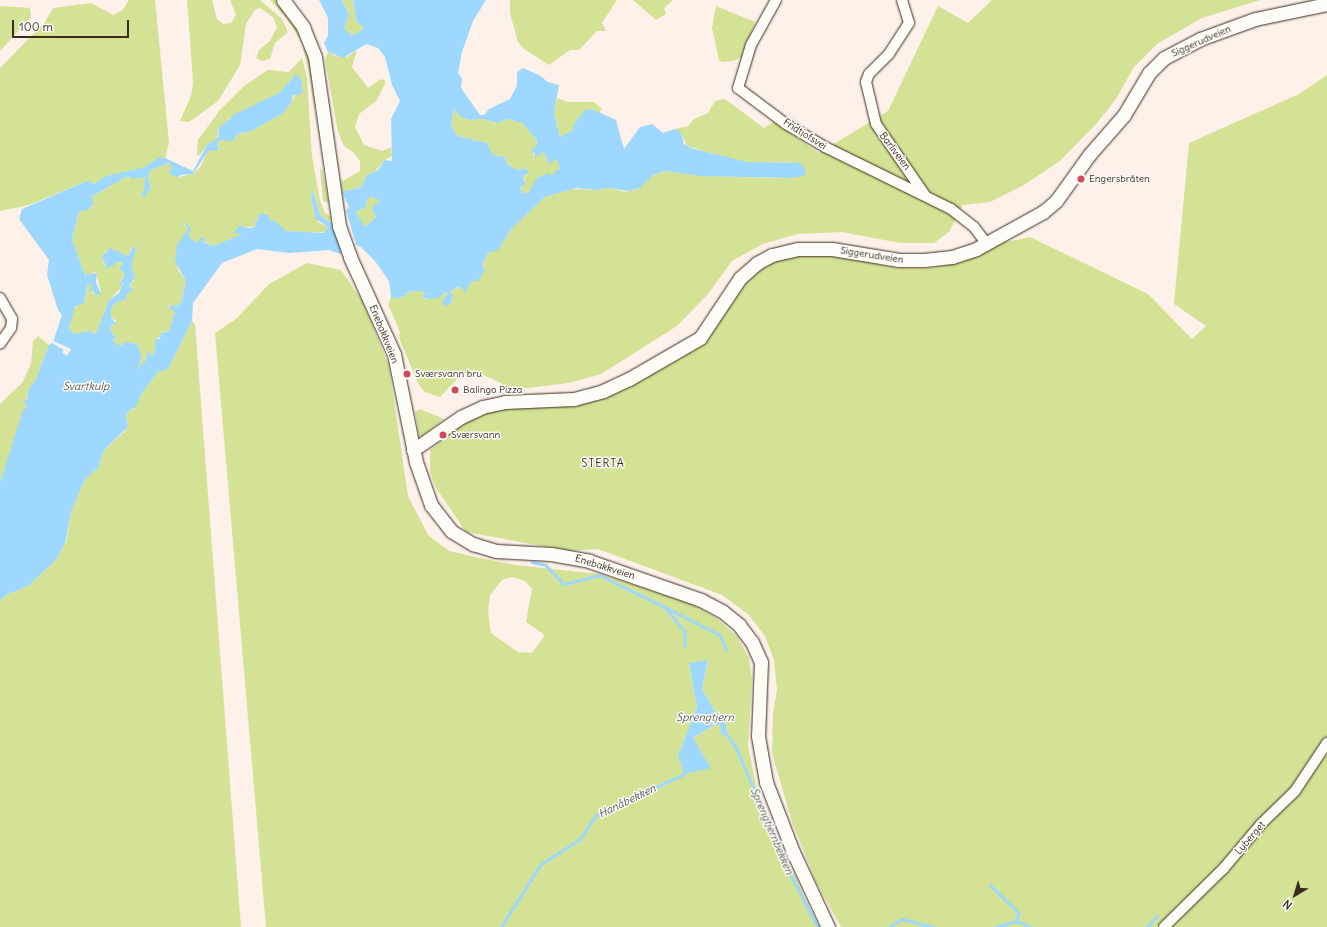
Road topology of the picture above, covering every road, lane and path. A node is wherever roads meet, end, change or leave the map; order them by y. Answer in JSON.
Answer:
{"nodes":[{"id":1,"x":283,"y":0,"type":"edge"},
{"id":2,"x":776,"y":0,"type":"edge"},
{"id":3,"x":902,"y":0,"type":"edge"},
{"id":4,"x":1327,"y":4,"type":"edge"},
{"id":5,"x":925,"y":195,"type":"junction"},
{"id":6,"x":986,"y":244,"type":"junction"},
{"id":7,"x":0,"y":298,"type":"edge"},
{"id":8,"x":0,"y":344,"type":"edge"},
{"id":9,"x":413,"y":450,"type":"junction"},
{"id":10,"x":1327,"y":743,"type":"edge"},
{"id":11,"x":828,"y":927,"type":"edge"},
{"id":12,"x":1164,"y":927,"type":"edge"}],
"edges":[{"from":1,"to":9,"type":"main road","name":"Enebakkveien"},
{"from":2,"to":5,"type":"street","name":"Fridtjofsvei"},
{"from":3,"to":5,"type":"street","name":"Barliveien"},
{"from":4,"to":6,"type":"main road","name":"Siggerudveien"},
{"from":5,"to":6,"type":"street","name":"Fridtjofsvei"},
{"from":6,"to":9,"type":"main road","name":"Siggerudveien"},
{"from":7,"to":8,"type":"street"},
{"from":9,"to":11,"type":"main road","name":"Enebakkveien"},
{"from":10,"to":12,"type":"street","name":"Lyberget"}]}
